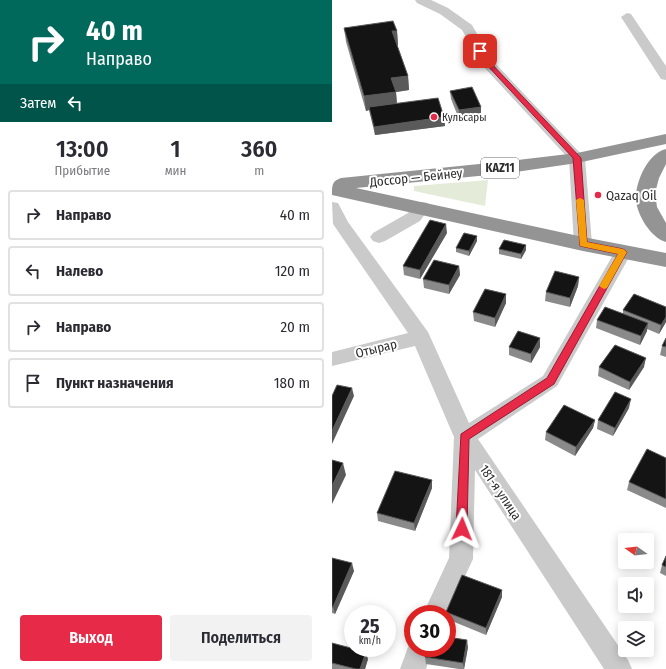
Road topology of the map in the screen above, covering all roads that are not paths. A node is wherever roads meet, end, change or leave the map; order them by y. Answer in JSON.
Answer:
{"nodes":[{"id":1,"x":421,"y":0,"type":"edge"},
{"id":2,"x":627,"y":17,"type":"dead end"},
{"id":3,"x":666,"y":76,"type":"edge"},
{"id":4,"x":666,"y":139,"type":"edge"},
{"id":5,"x":666,"y":154,"type":"edge"},
{"id":6,"x":577,"y":158,"type":"junction"},
{"id":7,"x":332,"y":185,"type":"edge"},
{"id":8,"x":332,"y":188,"type":"edge"},
{"id":9,"x":332,"y":207,"type":"edge"},
{"id":10,"x":422,"y":207,"type":"junction"},
{"id":11,"x":666,"y":235,"type":"edge"},
{"id":12,"x":379,"y":237,"type":"dead end"},
{"id":13,"x":583,"y":244,"type":"junction"},
{"id":14,"x":623,"y":252,"type":"junction"},
{"id":15,"x":666,"y":260,"type":"edge"},
{"id":16,"x":421,"y":337,"type":"junction"},
{"id":17,"x":332,"y":360,"type":"edge"},
{"id":18,"x":464,"y":437,"type":"junction"},
{"id":19,"x":439,"y":605,"type":"edge"},
{"id":20,"x":417,"y":657,"type":"edge"},
{"id":21,"x":414,"y":669,"type":"edge"},
{"id":22,"x":619,"y":669,"type":"edge"}],
"edges":[{"from":1,"to":6,"type":"street"},
{"from":2,"to":3,"type":"street"},
{"from":4,"to":6,"type":"highway","name":"Доссор — Бейнеу","number":"KAZ11"},
{"from":5,"to":11,"type":"highway"},
{"from":6,"to":7,"type":"highway","name":"Доссор — Бейнеу","number":"KAZ11"},
{"from":6,"to":13,"type":"street"},
{"from":8,"to":10,"type":"highway"},
{"from":9,"to":16,"type":"street","name":"181-я улица"},
{"from":10,"to":12,"type":"street"},
{"from":10,"to":13,"type":"highway"},
{"from":13,"to":14,"type":"highway"},
{"from":14,"to":15,"type":"highway"},
{"from":14,"to":18,"type":"street"},
{"from":16,"to":17,"type":"street","name":"Отырар"},
{"from":16,"to":18,"type":"street","name":"181-я улица"},
{"from":18,"to":19,"type":"street"},
{"from":18,"to":22,"type":"street","name":"181-я улица"},
{"from":20,"to":21,"type":"street"}]}
